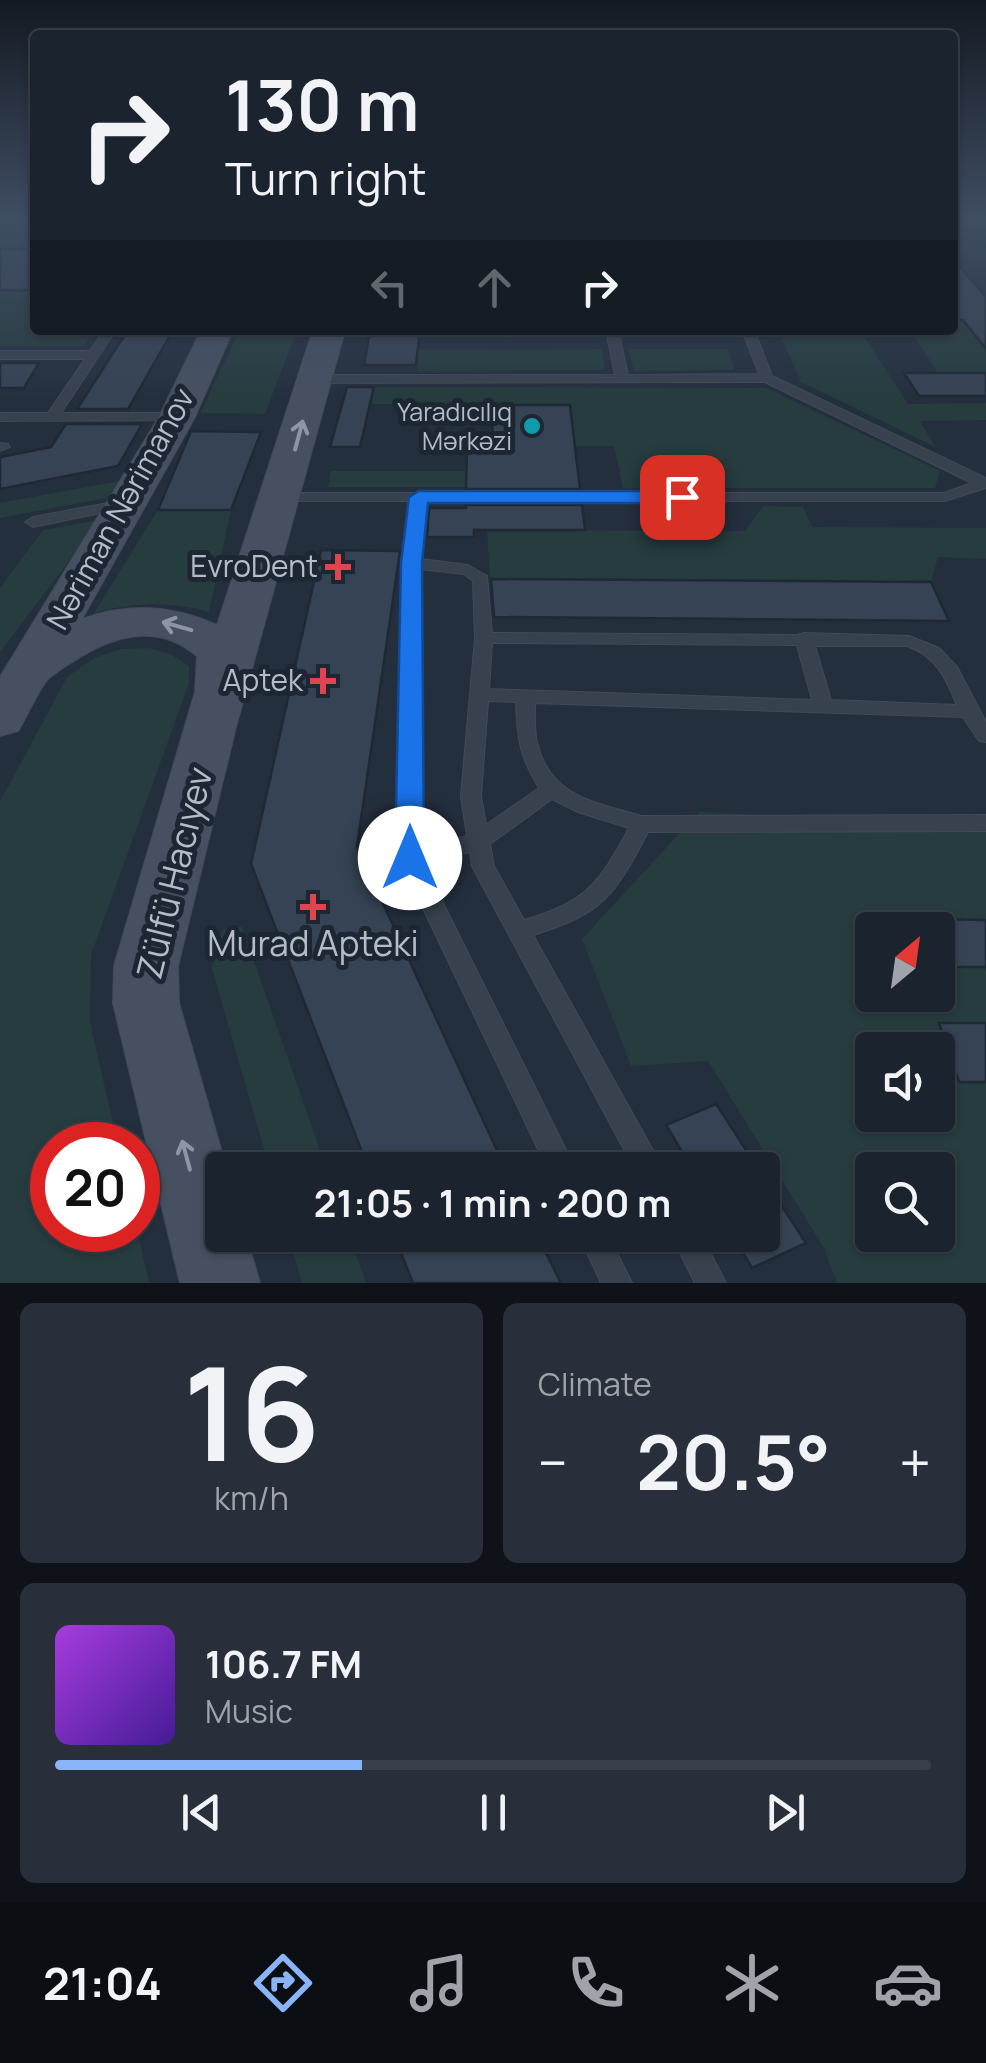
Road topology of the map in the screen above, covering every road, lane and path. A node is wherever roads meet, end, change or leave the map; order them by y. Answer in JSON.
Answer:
{"nodes":[{"id":1,"x":107,"y":335,"type":"edge"},
{"id":2,"x":215,"y":335,"type":"edge"},
{"id":3,"x":327,"y":335,"type":"edge"},
{"id":4,"x":613,"y":335,"type":"edge"},
{"id":5,"x":750,"y":335,"type":"edge"},
{"id":6,"x":94,"y":354,"type":"junction"},
{"id":7,"x":0,"y":355,"type":"edge"},
{"id":8,"x":622,"y":378,"type":"junction"},
{"id":9,"x":767,"y":378,"type":"junction"},
{"id":10,"x":314,"y":379,"type":"junction"},
{"id":11,"x":53,"y":415,"type":"junction"},
{"id":12,"x":0,"y":417,"type":"edge"},
{"id":13,"x":177,"y":418,"type":"junction"},
{"id":14,"x":985,"y":483,"type":"edge"},
{"id":15,"x":419,"y":497,"type":"junction"},
{"id":16,"x":282,"y":498,"type":"junction"},
{"id":17,"x":129,"y":503,"type":"junction"},
{"id":18,"x":33,"y":522,"type":"dead end"},
{"id":19,"x":412,"y":563,"type":"junction"},
{"id":20,"x":484,"y":638,"type":"junction"},
{"id":21,"x":804,"y":638,"type":"junction"},
{"id":22,"x":479,"y":695,"type":"junction"},
{"id":23,"x":219,"y":696,"type":"junction"},
{"id":24,"x":525,"y":698,"type":"junction"},
{"id":25,"x":10,"y":702,"type":"edge"},
{"id":26,"x":824,"y":708,"type":"junction"},
{"id":27,"x":969,"y":711,"type":"junction"},
{"id":28,"x":986,"y":736,"type":"edge"},
{"id":29,"x":551,"y":790,"type":"junction"},
{"id":30,"x":986,"y":823,"type":"edge"},
{"id":31,"x":641,"y":824,"type":"junction"},
{"id":32,"x":477,"y":842,"type":"junction"},
{"id":33,"x":410,"y":858,"type":"junction"},
{"id":34,"x":519,"y":930,"type":"junction"},
{"id":35,"x":553,"y":1152,"type":"edge"},
{"id":36,"x":640,"y":1152,"type":"edge"},
{"id":37,"x":602,"y":1252,"type":"edge"},
{"id":38,"x":694,"y":1252,"type":"edge"},
{"id":39,"x":220,"y":1283,"type":"edge"},
{"id":40,"x":617,"y":1283,"type":"edge"},
{"id":41,"x":711,"y":1283,"type":"edge"}],
"edges":[{"from":1,"to":6,"type":"lane"},
{"from":2,"to":13,"type":"main road","name":"Nəriman Nərimanov"},
{"from":3,"to":10,"type":"main road"},
{"from":4,"to":8,"type":"lane"},
{"from":5,"to":9,"type":"lane"},
{"from":6,"to":7,"type":"lane"},
{"from":6,"to":11,"type":"lane"},
{"from":8,"to":9,"type":"lane"},
{"from":8,"to":10,"type":"lane"},
{"from":9,"to":14,"type":"lane"},
{"from":16,"to":10,"type":"main road","one_way":true},
{"from":11,"to":12,"type":"lane"},
{"from":11,"to":13,"type":"lane"},
{"from":13,"to":17,"type":"main road","name":"Nəriman Nərimanov"},
{"from":14,"to":15,"type":"lane"},
{"from":15,"to":16,"type":"lane"},
{"from":15,"to":19,"type":"lane"},
{"from":16,"to":23,"type":"main road"},
{"from":17,"to":18,"type":"lane"},
{"from":17,"to":25,"type":"main road","name":"Nəriman Nərimanov"},
{"from":19,"to":20,"type":"lane"},
{"from":19,"to":33,"type":"lane"},
{"from":20,"to":21,"type":"lane"},
{"from":20,"to":22,"type":"lane"},
{"from":21,"to":26,"type":"lane"},
{"from":21,"to":27,"type":"lane"},
{"from":22,"to":24,"type":"lane"},
{"from":22,"to":32,"type":"lane"},
{"from":23,"to":25,"type":"main road","one_way":true},
{"from":39,"to":23,"type":"main road","name":"Zülfü Hacıyev","one_way":true},
{"from":24,"to":26,"type":"lane"},
{"from":24,"to":29,"type":"lane"},
{"from":26,"to":27,"type":"lane"},
{"from":27,"to":28,"type":"lane"},
{"from":29,"to":31,"type":"lane"},
{"from":29,"to":32,"type":"lane"},
{"from":30,"to":31,"type":"lane"},
{"from":31,"to":34,"type":"lane"},
{"from":32,"to":33,"type":"lane"},
{"from":32,"to":34,"type":"lane"},
{"from":33,"to":35,"type":"lane"},
{"from":34,"to":36,"type":"lane"},
{"from":37,"to":40,"type":"lane"},
{"from":38,"to":41,"type":"lane"}]}
